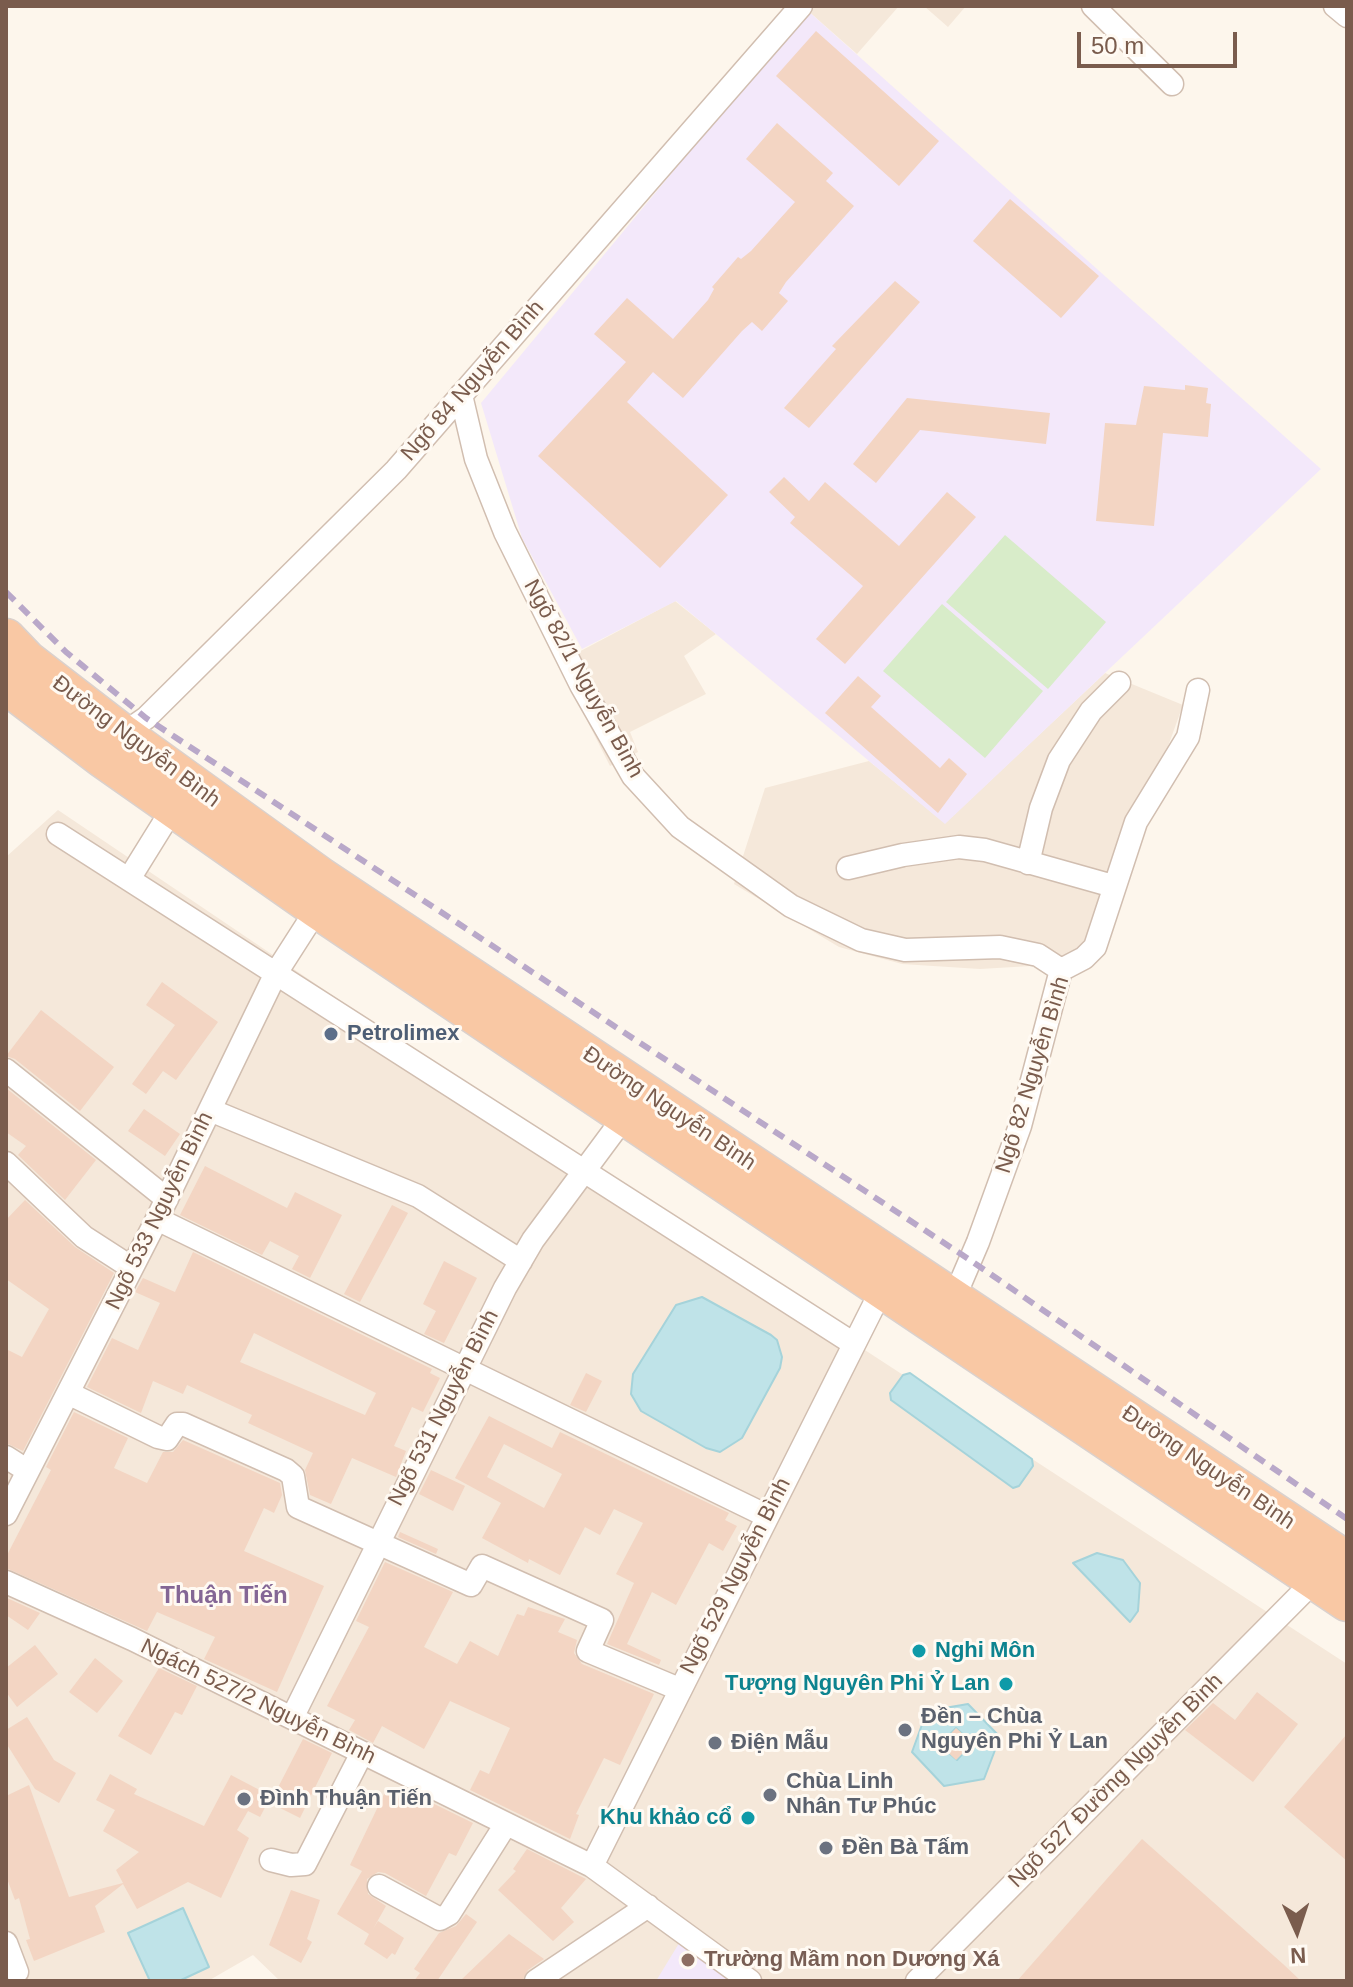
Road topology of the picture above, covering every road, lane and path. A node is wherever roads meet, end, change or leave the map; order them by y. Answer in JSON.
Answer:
{"nodes":[{"id":1,"x":801,"y":6,"type":"edge"},
{"id":2,"x":1093,"y":6,"type":"edge"},
{"id":3,"x":1335,"y":6,"type":"edge"},
{"id":4,"x":1347,"y":16,"type":"edge"},
{"id":5,"x":1172,"y":84,"type":"dead end"},
{"id":6,"x":461,"y":395,"type":"junction"},
{"id":7,"x":6,"y":638,"type":"edge"},
{"id":8,"x":1119,"y":683,"type":"dead end"},
{"id":9,"x":6,"y":685,"type":"edge"},
{"id":10,"x":1198,"y":690,"type":"dead end"},
{"id":11,"x":123,"y":734,"type":"junction"},
{"id":12,"x":173,"y":808,"type":"junction"},
{"id":13,"x":58,"y":834,"type":"dead end"},
{"id":14,"x":1028,"y":863,"type":"junction"},
{"id":15,"x":848,"y":868,"type":"dead end"},
{"id":16,"x":129,"y":879,"type":"junction"},
{"id":17,"x":1113,"y":886,"type":"junction"},
{"id":18,"x":317,"y":909,"type":"junction"},
{"id":19,"x":1061,"y":970,"type":"junction"},
{"id":20,"x":276,"y":973,"type":"junction"},
{"id":21,"x":6,"y":1070,"type":"edge"},
{"id":22,"x":210,"y":1110,"type":"junction"},
{"id":23,"x":625,"y":1116,"type":"junction"},
{"id":24,"x":6,"y":1163,"type":"edge"},
{"id":25,"x":586,"y":1172,"type":"junction"},
{"id":26,"x":162,"y":1209,"type":"junction"},
{"id":27,"x":521,"y":1261,"type":"junction"},
{"id":28,"x":132,"y":1268,"type":"junction"},
{"id":29,"x":882,"y":1289,"type":"junction"},
{"id":30,"x":954,"y":1298,"type":"junction"},
{"id":31,"x":854,"y":1344,"type":"junction"},
{"id":32,"x":463,"y":1368,"type":"junction"},
{"id":33,"x":68,"y":1393,"type":"junction"},
{"id":34,"x":6,"y":1457,"type":"edge"},
{"id":35,"x":28,"y":1471,"type":"junction"},
{"id":36,"x":6,"y":1514,"type":"edge"},
{"id":37,"x":765,"y":1515,"type":"junction"},
{"id":38,"x":377,"y":1543,"type":"junction"},
{"id":39,"x":1331,"y":1571,"type":"edge"},
{"id":40,"x":6,"y":1582,"type":"edge"},
{"id":41,"x":1347,"y":1602,"type":"edge"},
{"id":42,"x":679,"y":1689,"type":"junction"},
{"id":43,"x":292,"y":1718,"type":"junction"},
{"id":44,"x":362,"y":1753,"type":"junction"},
{"id":45,"x":506,"y":1824,"type":"junction"},
{"id":46,"x":271,"y":1860,"type":"dead end"},
{"id":47,"x":592,"y":1866,"type":"junction"},
{"id":48,"x":379,"y":1886,"type":"dead end"},
{"id":49,"x":648,"y":1906,"type":"junction"},
{"id":50,"x":6,"y":1943,"type":"edge"},
{"id":51,"x":17,"y":1972,"type":"dead end"},
{"id":52,"x":536,"y":1981,"type":"edge"},
{"id":53,"x":750,"y":1981,"type":"edge"},
{"id":54,"x":917,"y":1981,"type":"edge"}],
"edges":[{"from":1,"to":6,"type":"street","name":"Ngõ 84 Nguyễn Bình"},
{"from":2,"to":5,"type":"street"},
{"from":3,"to":4,"type":"street"},
{"from":6,"to":11,"type":"street","name":"Ngõ 84 Nguyễn Bình"},
{"from":6,"to":19,"type":"street","name":"Ngõ 82/1 Nguyễn Bình"},
{"from":7,"to":11,"type":"highway","name":"Đường Nguyễn Bình"},
{"from":8,"to":14,"type":"street"},
{"from":9,"to":12,"type":"highway","name":"Đường Nguyễn Bình"},
{"from":10,"to":17,"type":"street","name":"Ngõ 82 Nguyễn Bình"},
{"from":11,"to":30,"type":"highway","name":"Đường Nguyễn Bình"},
{"from":12,"to":16,"type":"street"},
{"from":12,"to":18,"type":"highway","name":"Đường Nguyễn Bình"},
{"from":13,"to":16,"type":"street"},
{"from":14,"to":15,"type":"street"},
{"from":14,"to":17,"type":"street"},
{"from":16,"to":20,"type":"street"},
{"from":17,"to":19,"type":"street","name":"Ngõ 82 Nguyễn Bình"},
{"from":18,"to":20,"type":"street","name":"Ngõ 533 Nguyễn Bình"},
{"from":18,"to":23,"type":"highway","name":"Đường Nguyễn Bình"},
{"from":19,"to":30,"type":"street","name":"Ngõ 82 Nguyễn Bình"},
{"from":20,"to":22,"type":"street","name":"Ngõ 533 Nguyễn Bình"},
{"from":20,"to":25,"type":"street"},
{"from":21,"to":26,"type":"street"},
{"from":22,"to":26,"type":"street","name":"Ngõ 533 Nguyễn Bình"},
{"from":22,"to":27,"type":"street"},
{"from":23,"to":25,"type":"street","name":"Ngõ 531 Nguyễn Bình"},
{"from":23,"to":29,"type":"highway","name":"Đường Nguyễn Bình"},
{"from":24,"to":28,"type":"street"},
{"from":25,"to":27,"type":"street","name":"Ngõ 531 Nguyễn Bình"},
{"from":25,"to":31,"type":"street"},
{"from":26,"to":28,"type":"street","name":"Ngõ 533 Nguyễn Bình"},
{"from":26,"to":32,"type":"street"},
{"from":27,"to":32,"type":"street","name":"Ngõ 531 Nguyễn Bình"},
{"from":28,"to":33,"type":"street","name":"Ngõ 533 Nguyễn Bình"},
{"from":29,"to":31,"type":"street","name":"Ngõ 529 Nguyễn Bình"},
{"from":29,"to":39,"type":"highway","name":"Đường Nguyễn Bình"},
{"from":30,"to":39,"type":"highway","name":"Đường Nguyễn Bình"},
{"from":31,"to":37,"type":"street","name":"Ngõ 529 Nguyễn Bình"},
{"from":32,"to":37,"type":"street"},
{"from":32,"to":38,"type":"street","name":"Ngõ 531 Nguyễn Bình"},
{"from":33,"to":35,"type":"street","name":"Ngõ 533 Nguyễn Bình"},
{"from":33,"to":38,"type":"street"},
{"from":34,"to":35,"type":"street"},
{"from":35,"to":36,"type":"street","name":"Ngõ 533 Nguyễn Bình"},
{"from":37,"to":42,"type":"street","name":"Ngõ 529 Nguyễn Bình"},
{"from":38,"to":42,"type":"street"},
{"from":38,"to":43,"type":"street","name":"Ngõ 531 Nguyễn Bình"},
{"from":39,"to":41,"type":"highway","name":"Đường Nguyễn Bình"},
{"from":39,"to":54,"type":"street","name":"Ngõ 527 Đường Nguyễn Bình"},
{"from":40,"to":43,"type":"street","name":"Ngách 527/2 Nguyễn Bình"},
{"from":42,"to":47,"type":"street","name":"Ngõ 529 Nguyễn Bình"},
{"from":43,"to":44,"type":"street","name":"Ngách 527/2 Nguyễn Bình"},
{"from":44,"to":45,"type":"street","name":"Ngách 527/2 Nguyễn Bình"},
{"from":44,"to":46,"type":"street"},
{"from":45,"to":47,"type":"street","name":"Ngách 527/2 Nguyễn Bình"},
{"from":45,"to":48,"type":"street"},
{"from":47,"to":49,"type":"street","name":"Ngách 527/2 Nguyễn Bình"},
{"from":49,"to":52,"type":"street"},
{"from":49,"to":53,"type":"street","name":"Ngách 527/2 Nguyễn Bình"},
{"from":50,"to":51,"type":"street"}]}
